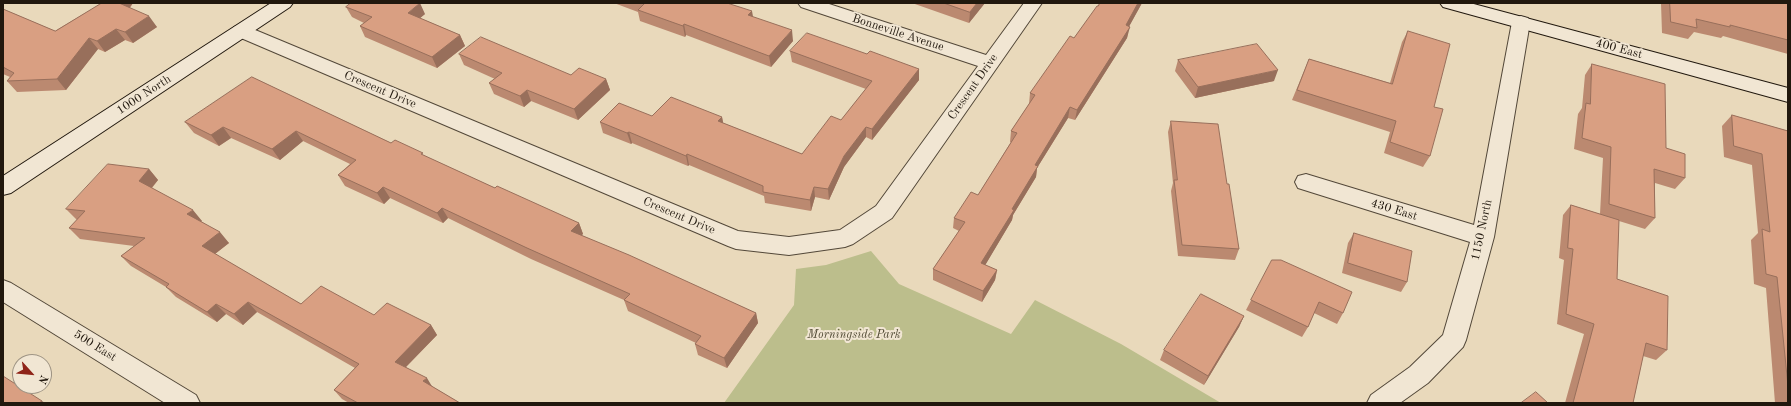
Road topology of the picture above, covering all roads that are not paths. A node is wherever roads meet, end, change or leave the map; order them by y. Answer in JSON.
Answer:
{"nodes":[{"id":1,"x":284,"y":3,"type":"edge"},
{"id":2,"x":807,"y":3,"type":"edge"},
{"id":3,"x":1032,"y":3,"type":"edge"},
{"id":4,"x":1449,"y":3,"type":"edge"},
{"id":5,"x":1521,"y":22,"type":"junction"},
{"id":6,"x":241,"y":31,"type":"junction"},
{"id":7,"x":990,"y":63,"type":"junction"},
{"id":8,"x":1788,"y":95,"type":"edge"},
{"id":9,"x":1306,"y":182,"type":"dead end"},
{"id":10,"x":3,"y":188,"type":"edge"},
{"id":11,"x":1482,"y":237,"type":"junction"},
{"id":12,"x":3,"y":290,"type":"edge"},
{"id":13,"x":180,"y":401,"type":"edge"},
{"id":14,"x":1380,"y":403,"type":"edge"}],
"edges":[{"from":1,"to":6,"type":"street","name":"1000 North"},
{"from":2,"to":7,"type":"street","name":"Bonneville Avenue"},
{"from":3,"to":7,"type":"street","name":"Crescent Drive"},
{"from":4,"to":5,"type":"street","name":"400 East"},
{"from":5,"to":8,"type":"street","name":"400 East"},
{"from":5,"to":11,"type":"street","name":"1150 North"},
{"from":6,"to":7,"type":"street","name":"Crescent Drive"},
{"from":6,"to":10,"type":"street","name":"1000 North"},
{"from":9,"to":11,"type":"street","name":"430 East"},
{"from":11,"to":14,"type":"street","name":"1150 North"},
{"from":12,"to":13,"type":"street","name":"500 East"}]}
